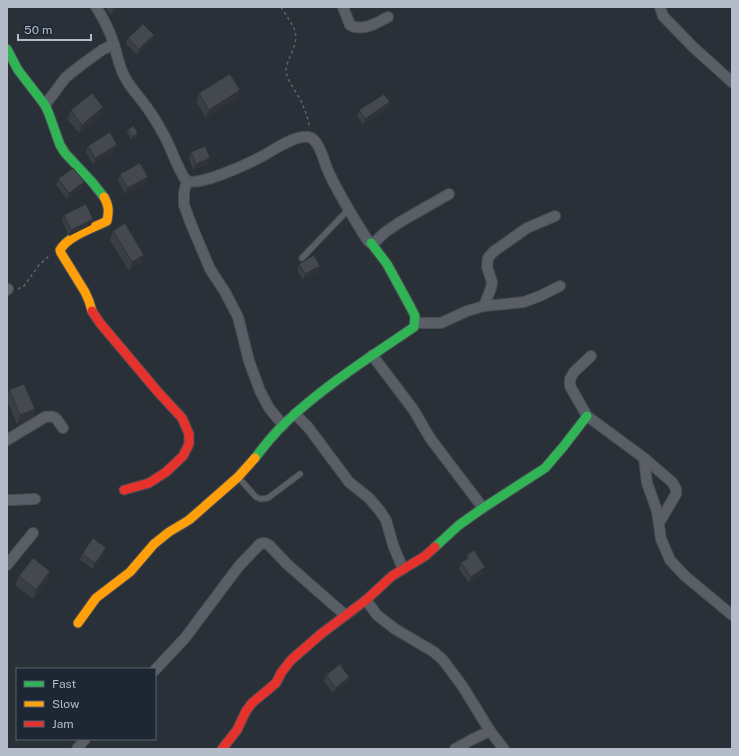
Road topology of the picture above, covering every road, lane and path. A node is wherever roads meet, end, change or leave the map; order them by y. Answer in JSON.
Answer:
{"nodes":[{"id":1,"x":96,"y":7,"type":"edge"},
{"id":2,"x":281,"y":7,"type":"edge"},
{"id":3,"x":343,"y":7,"type":"edge"},
{"id":4,"x":660,"y":7,"type":"edge"},
{"id":5,"x":388,"y":17,"type":"dead end"},
{"id":6,"x":114,"y":44,"type":"junction"},
{"id":7,"x":7,"y":49,"type":"edge"},
{"id":8,"x":732,"y":82,"type":"edge"},
{"id":9,"x":45,"y":105,"type":"junction"},
{"id":10,"x":309,"y":136,"type":"junction"},
{"id":11,"x":187,"y":180,"type":"junction"},
{"id":12,"x":450,"y":194,"type":"dead end"},
{"id":13,"x":348,"y":210,"type":"junction"},
{"id":14,"x":555,"y":216,"type":"dead end"},
{"id":15,"x":371,"y":243,"type":"junction"},
{"id":16,"x":60,"y":250,"type":"junction"},
{"id":17,"x":302,"y":258,"type":"dead end"},
{"id":18,"x":560,"y":286,"type":"dead end"},
{"id":19,"x":8,"y":290,"type":"edge"},
{"id":20,"x":484,"y":306,"type":"junction"},
{"id":21,"x":415,"y":323,"type":"junction"},
{"id":22,"x":372,"y":355,"type":"junction"},
{"id":23,"x":591,"y":356,"type":"dead end"},
{"id":24,"x":295,"y":414,"type":"junction"},
{"id":25,"x":587,"y":416,"type":"junction"},
{"id":26,"x":283,"y":424,"type":"junction"},
{"id":27,"x":63,"y":428,"type":"dead end"},
{"id":28,"x":7,"y":440,"type":"edge"},
{"id":29,"x":644,"y":458,"type":"junction"},
{"id":30,"x":300,"y":474,"type":"dead end"},
{"id":31,"x":238,"y":477,"type":"junction"},
{"id":32,"x":124,"y":490,"type":"dead end"},
{"id":33,"x":35,"y":499,"type":"dead end"},
{"id":34,"x":7,"y":500,"type":"edge"},
{"id":35,"x":483,"y":508,"type":"junction"},
{"id":36,"x":659,"y":523,"type":"junction"},
{"id":37,"x":33,"y":533,"type":"dead end"},
{"id":38,"x":7,"y":565,"type":"edge"},
{"id":39,"x":403,"y":569,"type":"junction"},
{"id":40,"x":366,"y":600,"type":"junction"},
{"id":41,"x":345,"y":615,"type":"junction"},
{"id":42,"x":732,"y":615,"type":"edge"},
{"id":43,"x":78,"y":623,"type":"dead end"},
{"id":44,"x":156,"y":669,"type":"edge"},
{"id":45,"x":490,"y":730,"type":"junction"},
{"id":46,"x":84,"y":740,"type":"edge"},
{"id":47,"x":77,"y":749,"type":"edge"},
{"id":48,"x":222,"y":749,"type":"edge"},
{"id":49,"x":456,"y":749,"type":"edge"},
{"id":50,"x":504,"y":749,"type":"edge"}],
"edges":[{"from":1,"to":6,"type":"street"},
{"from":2,"to":10,"type":"path"},
{"from":3,"to":5,"type":"street"},
{"from":4,"to":8,"type":"street"},
{"from":6,"to":9,"type":"street"},
{"from":6,"to":11,"type":"street"},
{"from":7,"to":9,"type":"street"},
{"from":9,"to":16,"type":"street"},
{"from":10,"to":11,"type":"street"},
{"from":10,"to":13,"type":"street"},
{"from":11,"to":26,"type":"street"},
{"from":12,"to":15,"type":"street"},
{"from":13,"to":15,"type":"street"},
{"from":13,"to":17,"type":"lane"},
{"from":14,"to":20,"type":"street"},
{"from":15,"to":21,"type":"street"},
{"from":16,"to":19,"type":"path"},
{"from":16,"to":32,"type":"street"},
{"from":18,"to":20,"type":"street"},
{"from":20,"to":21,"type":"street"},
{"from":21,"to":22,"type":"street"},
{"from":22,"to":24,"type":"street"},
{"from":22,"to":35,"type":"street"},
{"from":23,"to":25,"type":"street"},
{"from":24,"to":26,"type":"street"},
{"from":24,"to":39,"type":"street"},
{"from":25,"to":29,"type":"street"},
{"from":25,"to":35,"type":"street"},
{"from":26,"to":31,"type":"street"},
{"from":27,"to":28,"type":"street"},
{"from":29,"to":36,"type":"street"},
{"from":29,"to":36,"type":"street"},
{"from":30,"to":31,"type":"lane"},
{"from":31,"to":43,"type":"street"},
{"from":33,"to":34,"type":"street"},
{"from":35,"to":39,"type":"street"},
{"from":36,"to":42,"type":"street"},
{"from":37,"to":38,"type":"street"},
{"from":39,"to":40,"type":"street"},
{"from":40,"to":41,"type":"street"},
{"from":40,"to":45,"type":"street"},
{"from":41,"to":44,"type":"street"},
{"from":41,"to":48,"type":"street"},
{"from":45,"to":49,"type":"street"},
{"from":45,"to":50,"type":"street"},
{"from":46,"to":47,"type":"street"}]}
